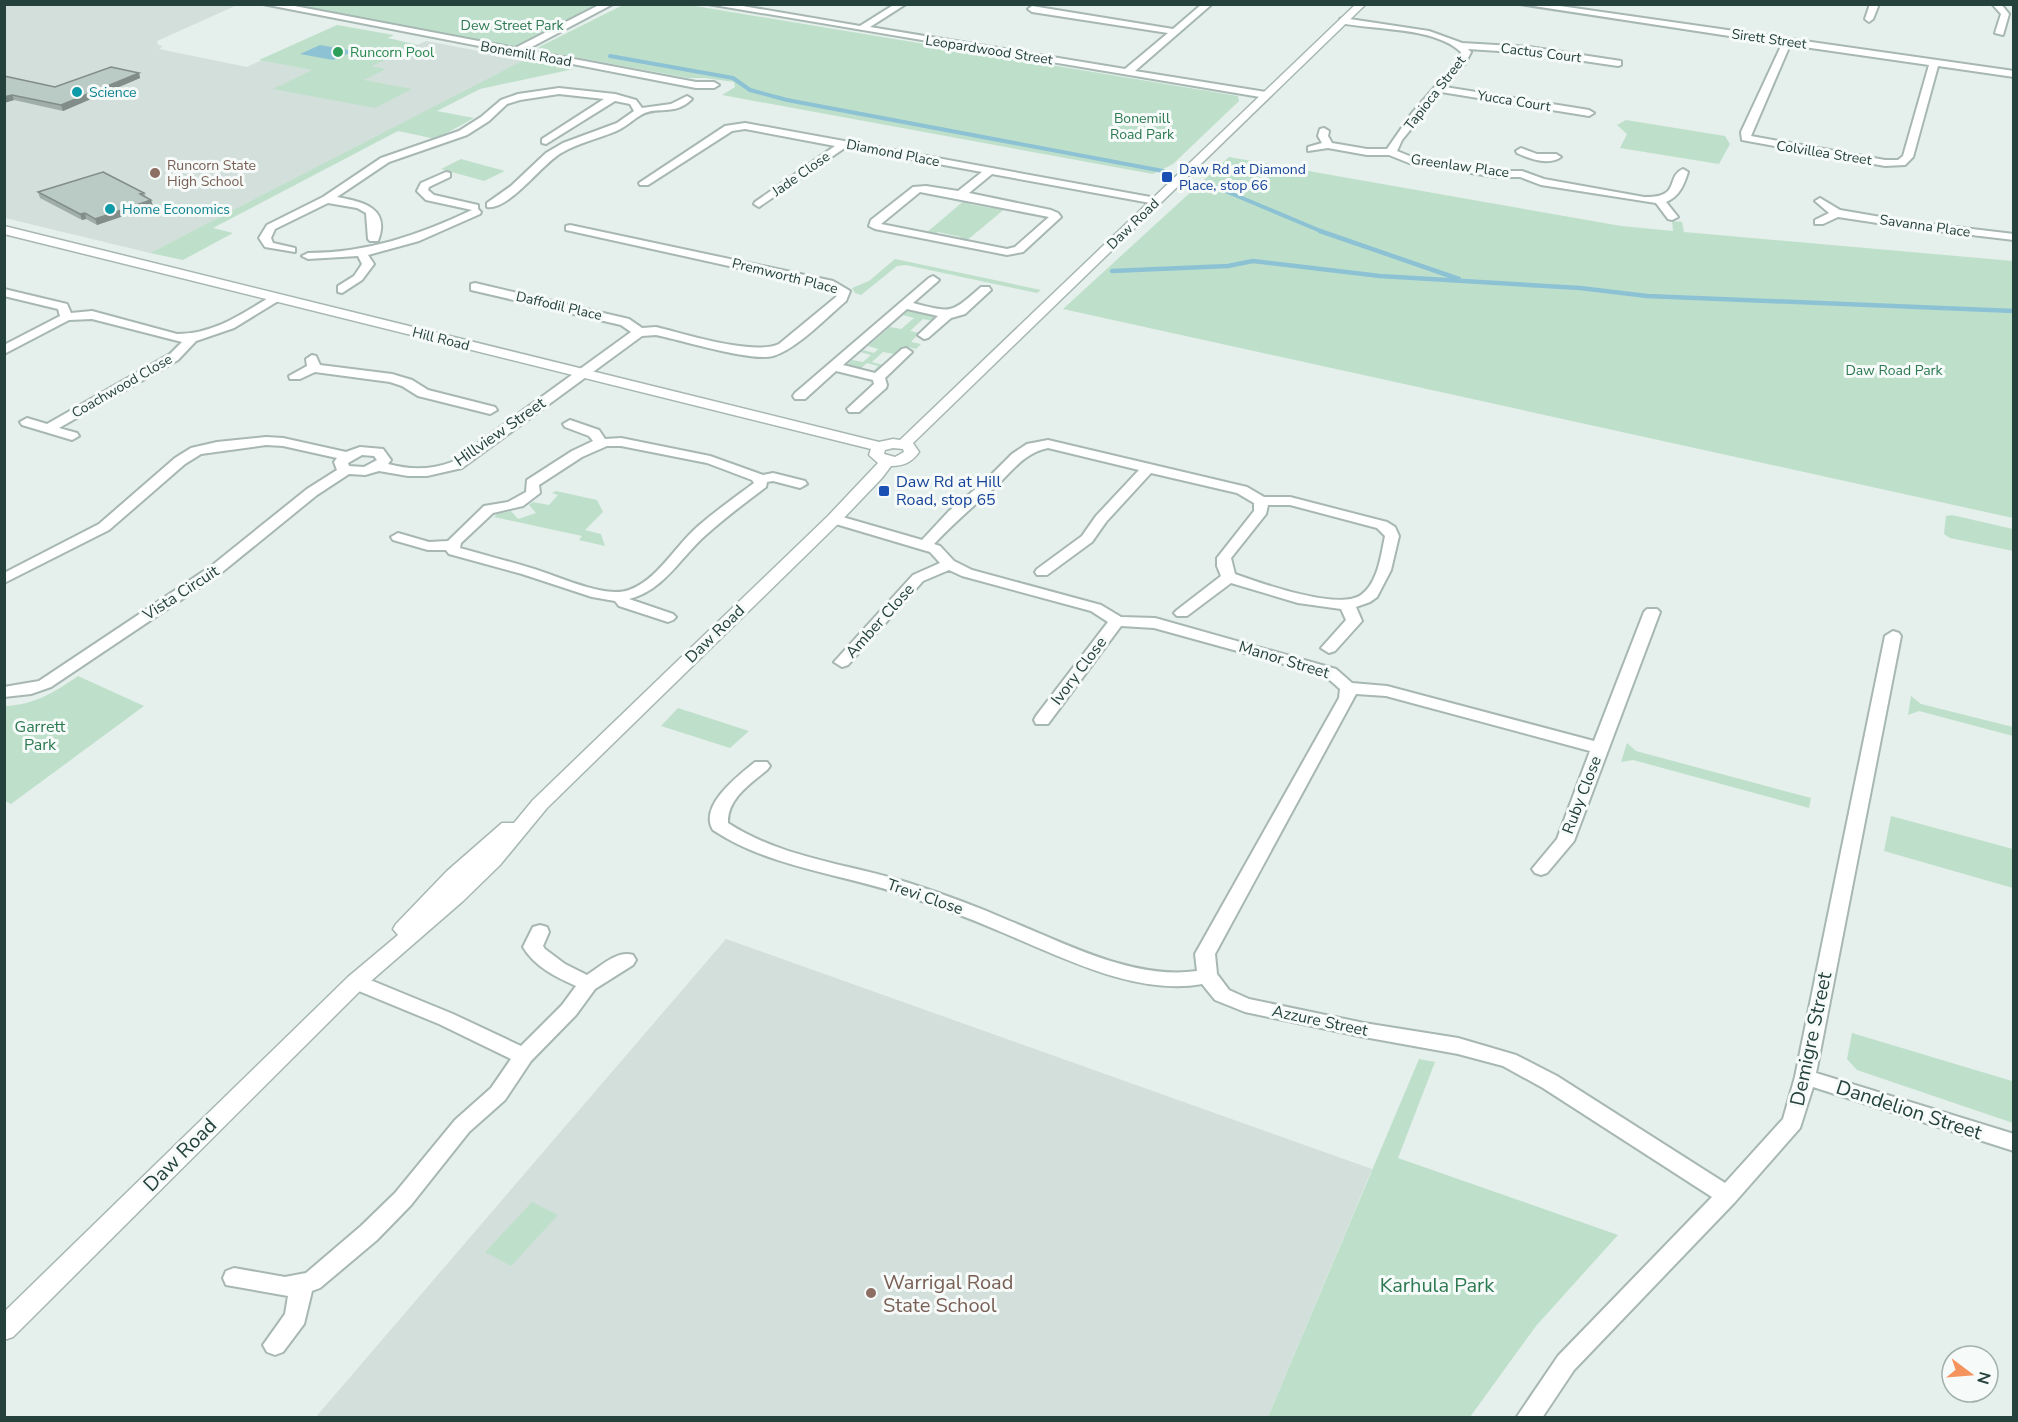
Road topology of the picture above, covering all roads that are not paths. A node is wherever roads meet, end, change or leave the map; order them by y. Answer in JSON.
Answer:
{"nodes":[{"id":1,"x":267,"y":4,"type":"edge"},
{"id":2,"x":609,"y":4,"type":"edge"},
{"id":3,"x":712,"y":4,"type":"edge"},
{"id":4,"x":902,"y":4,"type":"edge"},
{"id":5,"x":1208,"y":4,"type":"edge"},
{"id":6,"x":1362,"y":4,"type":"edge"},
{"id":7,"x":1524,"y":4,"type":"edge"},
{"id":8,"x":1875,"y":4,"type":"edge"},
{"id":9,"x":1996,"y":4,"type":"edge"},
{"id":10,"x":1551,"y":6,"type":"edge"},
{"id":11,"x":744,"y":7,"type":"edge"},
{"id":12,"x":1032,"y":9,"type":"dead end"},
{"id":13,"x":1869,"y":19,"type":"dead end"},
{"id":14,"x":1342,"y":21,"type":"junction"},
{"id":15,"x":861,"y":29,"type":"junction"},
{"id":16,"x":1176,"y":32,"type":"junction"},
{"id":17,"x":2000,"y":33,"type":"dead end"},
{"id":18,"x":1787,"y":42,"type":"junction"},
{"id":19,"x":1463,"y":46,"type":"junction"},
{"id":20,"x":515,"y":52,"type":"junction"},
{"id":21,"x":1618,"y":63,"type":"dead end"},
{"id":22,"x":1934,"y":63,"type":"junction"},
{"id":23,"x":1126,"y":73,"type":"junction"},
{"id":24,"x":2013,"y":74,"type":"edge"},
{"id":25,"x":714,"y":85,"type":"dead end"},
{"id":26,"x":1438,"y":89,"type":"junction"},
{"id":27,"x":1266,"y":95,"type":"junction"},
{"id":28,"x":615,"y":97,"type":"junction"},
{"id":29,"x":687,"y":99,"type":"dead end"},
{"id":30,"x":639,"y":111,"type":"junction"},
{"id":31,"x":1589,"y":113,"type":"dead end"},
{"id":32,"x":1324,"y":130,"type":"dead end"},
{"id":33,"x":546,"y":141,"type":"dead end"},
{"id":34,"x":844,"y":144,"type":"junction"},
{"id":35,"x":1328,"y":145,"type":"junction"},
{"id":36,"x":1312,"y":149,"type":"dead end"},
{"id":37,"x":1521,"y":151,"type":"dead end"},
{"id":38,"x":1391,"y":152,"type":"junction"},
{"id":39,"x":1535,"y":157,"type":"junction"},
{"id":40,"x":1556,"y":157,"type":"dead end"},
{"id":41,"x":990,"y":171,"type":"junction"},
{"id":42,"x":1683,"y":172,"type":"dead end"},
{"id":43,"x":1522,"y":174,"type":"junction"},
{"id":44,"x":446,"y":175,"type":"dead end"},
{"id":45,"x":644,"y":183,"type":"dead end"},
{"id":46,"x":960,"y":195,"type":"junction"},
{"id":47,"x":327,"y":199,"type":"junction"},
{"id":48,"x":1156,"y":201,"type":"junction"},
{"id":49,"x":1660,"y":201,"type":"junction"},
{"id":50,"x":1820,"y":201,"type":"dead end"},
{"id":51,"x":759,"y":204,"type":"dead end"},
{"id":52,"x":475,"y":209,"type":"junction"},
{"id":53,"x":1837,"y":213,"type":"junction"},
{"id":54,"x":1672,"y":217,"type":"dead end"},
{"id":55,"x":1819,"y":222,"type":"dead end"},
{"id":56,"x":570,"y":228,"type":"dead end"},
{"id":57,"x":4,"y":231,"type":"edge"},
{"id":58,"x":388,"y":235,"type":"dead end"},
{"id":59,"x":2013,"y":237,"type":"edge"},
{"id":60,"x":366,"y":245,"type":"junction"},
{"id":61,"x":291,"y":250,"type":"dead end"},
{"id":62,"x":308,"y":255,"type":"dead end"},
{"id":63,"x":933,"y":280,"type":"dead end"},
{"id":64,"x":475,"y":287,"type":"dead end"},
{"id":65,"x":342,"y":290,"type":"dead end"},
{"id":66,"x":985,"y":290,"type":"dead end"},
{"id":67,"x":4,"y":292,"type":"edge"},
{"id":68,"x":277,"y":298,"type":"junction"},
{"id":69,"x":904,"y":305,"type":"junction"},
{"id":70,"x":947,"y":315,"type":"junction"},
{"id":71,"x":66,"y":317,"type":"junction"},
{"id":72,"x":639,"y":332,"type":"junction"},
{"id":73,"x":924,"y":335,"type":"dead end"},
{"id":74,"x":191,"y":339,"type":"junction"},
{"id":75,"x":4,"y":350,"type":"edge"},
{"id":76,"x":906,"y":351,"type":"dead end"},
{"id":77,"x":835,"y":367,"type":"junction"},
{"id":78,"x":581,"y":374,"type":"junction"},
{"id":79,"x":295,"y":376,"type":"dead end"},
{"id":80,"x":878,"y":377,"type":"junction"},
{"id":81,"x":800,"y":396,"type":"dead end"},
{"id":82,"x":854,"y":409,"type":"dead end"},
{"id":83,"x":490,"y":410,"type":"dead end"},
{"id":84,"x":27,"y":422,"type":"dead end"},
{"id":85,"x":570,"y":424,"type":"dead end"},
{"id":86,"x":49,"y":428,"type":"junction"},
{"id":87,"x":72,"y":436,"type":"dead end"},
{"id":88,"x":601,"y":443,"type":"junction"},
{"id":89,"x":883,"y":454,"type":"junction"},
{"id":90,"x":347,"y":463,"type":"junction"},
{"id":91,"x":378,"y":466,"type":"junction"},
{"id":92,"x":1148,"y":468,"type":"junction"},
{"id":93,"x":759,"y":480,"type":"junction"},
{"id":94,"x":800,"y":484,"type":"dead end"},
{"id":95,"x":1261,"y":501,"type":"junction"},
{"id":96,"x":834,"y":519,"type":"junction"},
{"id":97,"x":398,"y":537,"type":"dead end"},
{"id":98,"x":452,"y":545,"type":"junction"},
{"id":99,"x":925,"y":545,"type":"junction"},
{"id":100,"x":950,"y":564,"type":"junction"},
{"id":101,"x":1042,"y":572,"type":"dead end"},
{"id":102,"x":1229,"y":577,"type":"junction"},
{"id":103,"x":4,"y":579,"type":"edge"},
{"id":104,"x":620,"y":597,"type":"junction"},
{"id":105,"x":1348,"y":606,"type":"junction"},
{"id":106,"x":1652,"y":612,"type":"dead end"},
{"id":107,"x":1182,"y":613,"type":"dead end"},
{"id":108,"x":668,"y":617,"type":"dead end"},
{"id":109,"x":1117,"y":621,"type":"junction"},
{"id":110,"x":1893,"y":636,"type":"dead end"},
{"id":111,"x":1329,"y":648,"type":"dead end"},
{"id":112,"x":842,"y":662,"type":"dead end"},
{"id":113,"x":1348,"y":688,"type":"junction"},
{"id":114,"x":4,"y":692,"type":"edge"},
{"id":115,"x":1042,"y":720,"type":"dead end"},
{"id":116,"x":1600,"y":748,"type":"junction"},
{"id":117,"x":761,"y":766,"type":"dead end"},
{"id":118,"x":1541,"y":870,"type":"dead end"},
{"id":119,"x":540,"y":932,"type":"dead end"},
{"id":120,"x":626,"y":960,"type":"dead end"},
{"id":121,"x":1207,"y":976,"type":"junction"},
{"id":122,"x":356,"y":982,"type":"junction"},
{"id":123,"x":588,"y":984,"type":"junction"},
{"id":124,"x":524,"y":1056,"type":"junction"},
{"id":125,"x":1805,"y":1077,"type":"junction"},
{"id":126,"x":2013,"y":1143,"type":"edge"},
{"id":127,"x":1727,"y":1196,"type":"junction"},
{"id":128,"x":234,"y":1278,"type":"dead end"},
{"id":129,"x":302,"y":1284,"type":"junction"},
{"id":130,"x":4,"y":1329,"type":"edge"},
{"id":131,"x":275,"y":1345,"type":"dead end"},
{"id":132,"x":1528,"y":1418,"type":"edge"}],
"edges":[{"from":1,"to":20,"type":"street","name":"Bonemill Road"},
{"from":2,"to":20,"type":"street"},
{"from":3,"to":11,"type":"street","name":"Leopardwood Street"},
{"from":4,"to":15,"type":"street"},
{"from":5,"to":16,"type":"street"},
{"from":6,"to":14,"type":"street","name":"Daw Road"},
{"from":7,"to":10,"type":"street","name":"Sirett Street"},
{"from":8,"to":13,"type":"street"},
{"from":9,"to":17,"type":"street"},
{"from":10,"to":18,"type":"street","name":"Sirett Street"},
{"from":11,"to":15,"type":"street","name":"Leopardwood Street"},
{"from":12,"to":16,"type":"street"},
{"from":14,"to":19,"type":"street","name":"Tapioca Street"},
{"from":14,"to":27,"type":"street","name":"Daw Road"},
{"from":15,"to":23,"type":"street","name":"Leopardwood Street"},
{"from":16,"to":23,"type":"street"},
{"from":18,"to":22,"type":"street","name":"Sirett Street"},
{"from":18,"to":22,"type":"street","name":"Colvillea Street"},
{"from":19,"to":21,"type":"street","name":"Cactus Court"},
{"from":19,"to":26,"type":"street","name":"Tapioca Street"},
{"from":20,"to":25,"type":"street","name":"Bonemill Road"},
{"from":22,"to":24,"type":"street","name":"Sirett Street"},
{"from":23,"to":27,"type":"street","name":"Leopardwood Street"},
{"from":26,"to":31,"type":"street","name":"Yucca Court"},
{"from":26,"to":38,"type":"street","name":"Tapioca Street"},
{"from":27,"to":48,"type":"street","name":"Daw Road"},
{"from":28,"to":30,"type":"street"},
{"from":28,"to":33,"type":"street"},
{"from":28,"to":47,"type":"street"},
{"from":29,"to":30,"type":"street"},
{"from":30,"to":52,"type":"street"},
{"from":32,"to":35,"type":"street"},
{"from":34,"to":41,"type":"street","name":"Diamond Place"},
{"from":34,"to":45,"type":"street","name":"Diamond Place"},
{"from":34,"to":51,"type":"street","name":"Jade Close"},
{"from":35,"to":36,"type":"street","name":"Greenlaw Place"},
{"from":35,"to":38,"type":"street","name":"Greenlaw Place"},
{"from":37,"to":39,"type":"street"},
{"from":38,"to":43,"type":"street","name":"Greenlaw Place"},
{"from":39,"to":40,"type":"street"},
{"from":39,"to":43,"type":"street"},
{"from":41,"to":46,"type":"street"},
{"from":41,"to":48,"type":"street","name":"Diamond Place"},
{"from":42,"to":49,"type":"street"},
{"from":43,"to":49,"type":"street","name":"Greenlaw Place"},
{"from":44,"to":52,"type":"street"},
{"from":46,"to":46,"type":"street"},
{"from":47,"to":60,"type":"street"},
{"from":47,"to":61,"type":"street"},
{"from":48,"to":89,"type":"street","name":"Daw Road"},
{"from":49,"to":54,"type":"street"},
{"from":50,"to":53,"type":"street","name":"Savanna Place"},
{"from":52,"to":60,"type":"street"},
{"from":53,"to":55,"type":"street"},
{"from":53,"to":59,"type":"street","name":"Savanna Place"},
{"from":56,"to":72,"type":"street","name":"Premworth Place"},
{"from":57,"to":68,"type":"street","name":"Hill Road"},
{"from":58,"to":60,"type":"street"},
{"from":60,"to":62,"type":"street"},
{"from":60,"to":65,"type":"street"},
{"from":63,"to":69,"type":"street"},
{"from":64,"to":72,"type":"street","name":"Daffodil Place"},
{"from":66,"to":70,"type":"street"},
{"from":67,"to":71,"type":"street"},
{"from":68,"to":74,"type":"street"},
{"from":68,"to":78,"type":"street","name":"Hill Road"},
{"from":69,"to":70,"type":"street"},
{"from":69,"to":77,"type":"street"},
{"from":70,"to":73,"type":"street"},
{"from":71,"to":74,"type":"street"},
{"from":71,"to":75,"type":"street"},
{"from":72,"to":78,"type":"street"},
{"from":74,"to":86,"type":"street","name":"Coachwood Close"},
{"from":76,"to":80,"type":"street"},
{"from":77,"to":80,"type":"street"},
{"from":77,"to":81,"type":"street"},
{"from":78,"to":89,"type":"street","name":"Hill Road"},
{"from":78,"to":91,"type":"street","name":"Hillview Street"},
{"from":79,"to":83,"type":"street"},
{"from":80,"to":82,"type":"street"},
{"from":84,"to":86,"type":"street","name":"Coachwood Close"},
{"from":85,"to":88,"type":"street"},
{"from":86,"to":87,"type":"street","name":"Coachwood Close"},
{"from":88,"to":93,"type":"street"},
{"from":88,"to":98,"type":"street"},
{"from":89,"to":96,"type":"street","name":"Daw Road"},
{"from":90,"to":91,"type":"street"},
{"from":90,"to":91,"type":"street"},
{"from":90,"to":103,"type":"street"},
{"from":90,"to":114,"type":"street","name":"Vista Circuit"},
{"from":92,"to":95,"type":"street"},
{"from":92,"to":99,"type":"street"},
{"from":92,"to":101,"type":"street"},
{"from":93,"to":94,"type":"street"},
{"from":93,"to":104,"type":"street"},
{"from":95,"to":102,"type":"street"},
{"from":95,"to":105,"type":"street"},
{"from":96,"to":99,"type":"street","name":"Manor Street"},
{"from":96,"to":122,"type":"street","name":"Daw Road"},
{"from":97,"to":98,"type":"street"},
{"from":98,"to":104,"type":"street"},
{"from":99,"to":100,"type":"street","name":"Manor Street"},
{"from":100,"to":109,"type":"street","name":"Manor Street"},
{"from":100,"to":112,"type":"street","name":"Amber Close"},
{"from":102,"to":105,"type":"street"},
{"from":102,"to":107,"type":"street"},
{"from":104,"to":108,"type":"street"},
{"from":105,"to":111,"type":"street"},
{"from":106,"to":116,"type":"street"},
{"from":109,"to":113,"type":"street","name":"Manor Street"},
{"from":109,"to":115,"type":"street","name":"Ivory Close"},
{"from":110,"to":125,"type":"street","name":"Demigre Street"},
{"from":113,"to":116,"type":"street","name":"Manor Street"},
{"from":113,"to":121,"type":"street"},
{"from":116,"to":118,"type":"street","name":"Ruby Close"},
{"from":117,"to":121,"type":"street","name":"Trevi Close"},
{"from":119,"to":123,"type":"street"},
{"from":120,"to":123,"type":"street"},
{"from":121,"to":127,"type":"street","name":"Azzure Street"},
{"from":122,"to":124,"type":"street"},
{"from":122,"to":130,"type":"street","name":"Daw Road"},
{"from":123,"to":124,"type":"street"},
{"from":124,"to":129,"type":"street"},
{"from":125,"to":126,"type":"street","name":"Dandelion Street"},
{"from":125,"to":127,"type":"street","name":"Demigre Street"},
{"from":127,"to":132,"type":"street","name":"Demigre Street"},
{"from":128,"to":129,"type":"street"},
{"from":129,"to":131,"type":"street"}]}
